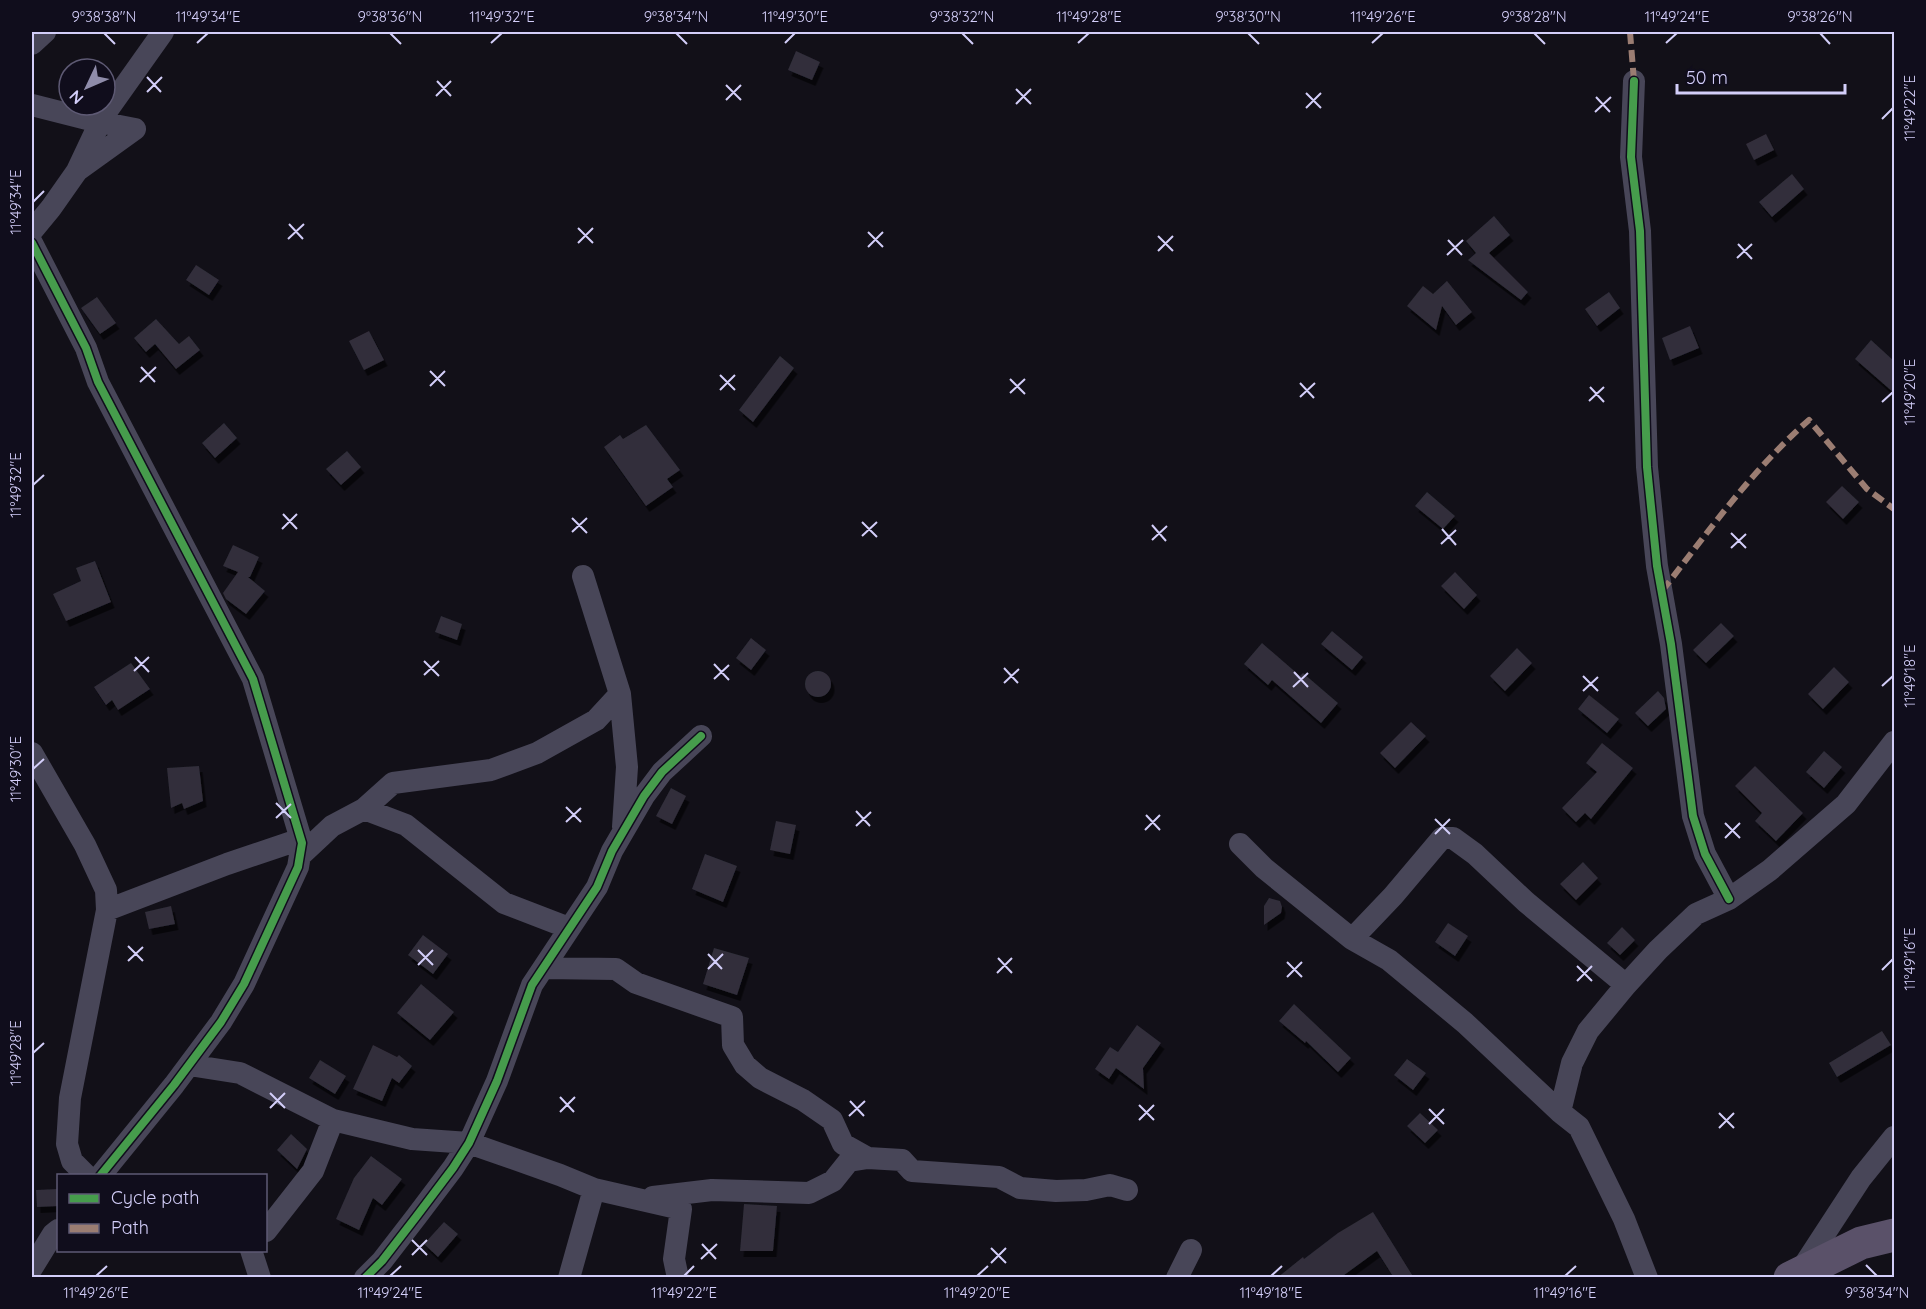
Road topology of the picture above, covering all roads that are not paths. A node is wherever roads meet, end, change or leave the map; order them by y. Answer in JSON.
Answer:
{"nodes":[{"id":1,"x":45,"y":32,"type":"edge"},
{"id":2,"x":164,"y":32,"type":"edge"},
{"id":3,"x":32,"y":44,"type":"edge"},
{"id":4,"x":1634,"y":81,"type":"dead end"},
{"id":5,"x":32,"y":105,"type":"edge"},
{"id":6,"x":99,"y":122,"type":"junction"},
{"id":7,"x":77,"y":171,"type":"junction"},
{"id":8,"x":32,"y":231,"type":"edge"},
{"id":9,"x":32,"y":243,"type":"edge"},
{"id":10,"x":583,"y":576,"type":"dead end"},
{"id":11,"x":620,"y":694,"type":"junction"},
{"id":12,"x":701,"y":736,"type":"dead end"},
{"id":13,"x":1894,"y":741,"type":"edge"},
{"id":14,"x":32,"y":753,"type":"edge"},
{"id":15,"x":364,"y":809,"type":"junction"},
{"id":16,"x":623,"y":832,"type":"junction"},
{"id":17,"x":1240,"y":844,"type":"dead end"},
{"id":18,"x":301,"y":847,"type":"junction"},
{"id":19,"x":1729,"y":898,"type":"junction"},
{"id":20,"x":107,"y":910,"type":"junction"},
{"id":21,"x":570,"y":928,"type":"junction"},
{"id":22,"x":1352,"y":939,"type":"junction"},
{"id":23,"x":544,"y":968,"type":"junction"},
{"id":24,"x":1626,"y":984,"type":"junction"},
{"id":25,"x":189,"y":1065,"type":"junction"},
{"id":26,"x":1560,"y":1112,"type":"junction"},
{"id":27,"x":333,"y":1120,"type":"junction"},
{"id":28,"x":1894,"y":1137,"type":"edge"},
{"id":29,"x":469,"y":1143,"type":"junction"},
{"id":30,"x":868,"y":1158,"type":"junction"},
{"id":31,"x":85,"y":1174,"type":"edge"},
{"id":32,"x":102,"y":1174,"type":"edge"},
{"id":33,"x":594,"y":1189,"type":"junction"},
{"id":34,"x":1127,"y":1190,"type":"dead end"},
{"id":35,"x":638,"y":1199,"type":"junction"},
{"id":36,"x":267,"y":1230,"type":"edge"},
{"id":37,"x":57,"y":1231,"type":"edge"},
{"id":38,"x":1894,"y":1235,"type":"edge"},
{"id":39,"x":1191,"y":1250,"type":"dead end"},
{"id":40,"x":251,"y":1252,"type":"edge"},
{"id":41,"x":32,"y":1268,"type":"edge"},
{"id":42,"x":1794,"y":1276,"type":"edge"},
{"id":43,"x":260,"y":1278,"type":"edge"},
{"id":44,"x":365,"y":1278,"type":"edge"},
{"id":45,"x":569,"y":1278,"type":"edge"},
{"id":46,"x":678,"y":1278,"type":"edge"},
{"id":47,"x":1177,"y":1278,"type":"edge"},
{"id":48,"x":1647,"y":1278,"type":"edge"}],
"edges":[{"from":1,"to":3,"type":"street"},
{"from":2,"to":6,"type":"street"},
{"from":4,"to":19,"type":"street"},
{"from":5,"to":6,"type":"street"},
{"from":6,"to":7,"type":"street"},
{"from":6,"to":7,"type":"street"},
{"from":7,"to":8,"type":"street"},
{"from":9,"to":18,"type":"street"},
{"from":10,"to":11,"type":"street"},
{"from":11,"to":15,"type":"street"},
{"from":11,"to":16,"type":"street"},
{"from":12,"to":16,"type":"street"},
{"from":13,"to":19,"type":"street"},
{"from":14,"to":20,"type":"street"},
{"from":15,"to":18,"type":"street"},
{"from":15,"to":21,"type":"street"},
{"from":16,"to":21,"type":"street"},
{"from":17,"to":22,"type":"street"},
{"from":18,"to":20,"type":"street"},
{"from":18,"to":25,"type":"street"},
{"from":19,"to":24,"type":"street"},
{"from":20,"to":31,"type":"street"},
{"from":21,"to":23,"type":"street"},
{"from":22,"to":24,"type":"street"},
{"from":22,"to":26,"type":"street"},
{"from":23,"to":29,"type":"street"},
{"from":23,"to":30,"type":"street"},
{"from":24,"to":26,"type":"street"},
{"from":25,"to":27,"type":"street"},
{"from":25,"to":32,"type":"street"},
{"from":26,"to":48,"type":"street"},
{"from":27,"to":29,"type":"street"},
{"from":27,"to":36,"type":"street"},
{"from":28,"to":42,"type":"street"},
{"from":29,"to":33,"type":"street"},
{"from":29,"to":44,"type":"street"},
{"from":30,"to":34,"type":"street"},
{"from":30,"to":35,"type":"street"},
{"from":33,"to":35,"type":"street"},
{"from":33,"to":45,"type":"street"},
{"from":35,"to":46,"type":"street"},
{"from":37,"to":41,"type":"street"},
{"from":38,"to":42,"type":"main road"},
{"from":39,"to":47,"type":"street"},
{"from":40,"to":43,"type":"street"}]}
